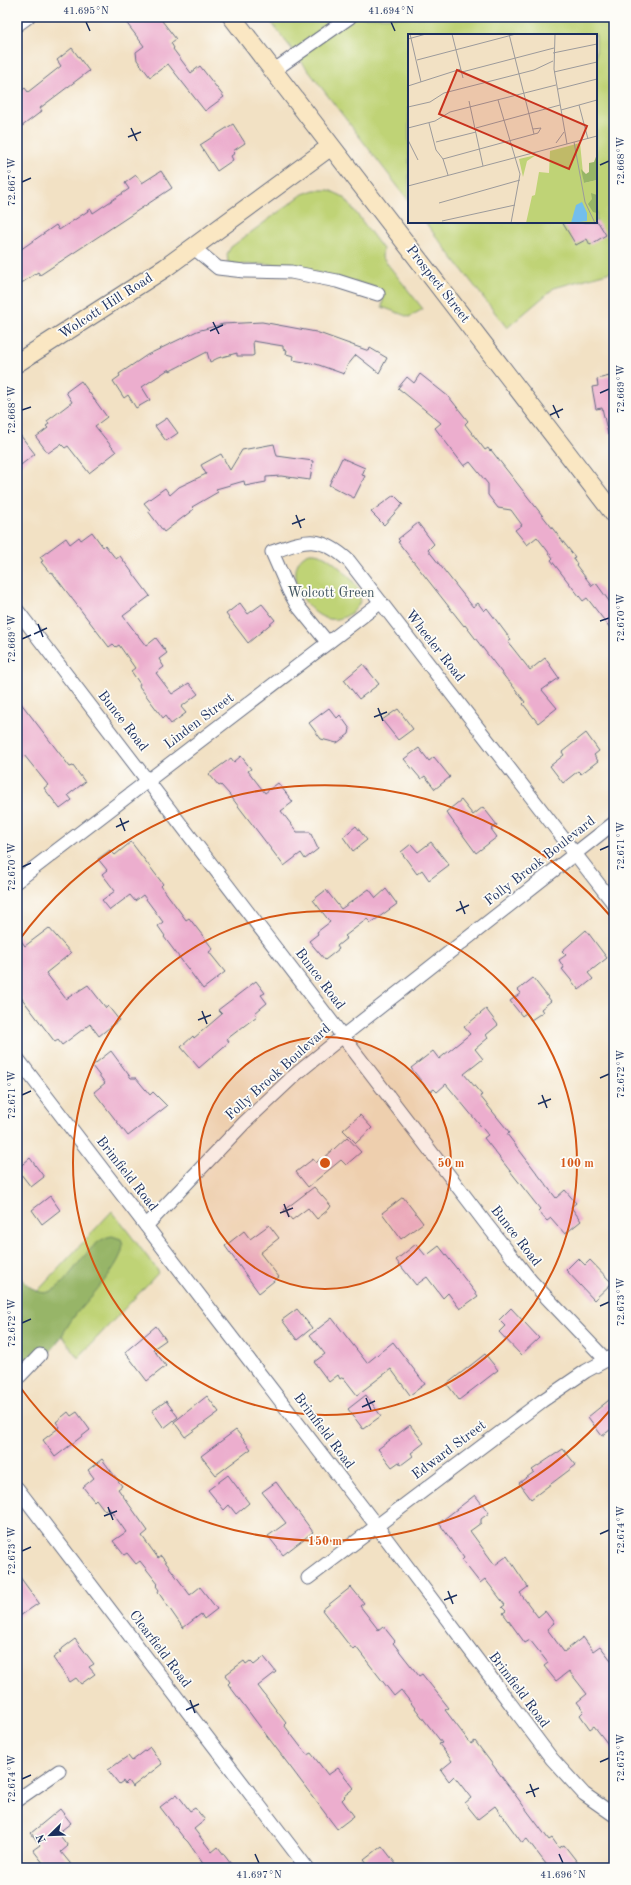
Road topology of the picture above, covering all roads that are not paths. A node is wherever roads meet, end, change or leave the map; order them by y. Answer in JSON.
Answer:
{"nodes":[{"id":1,"x":28,"y":17,"type":"edge"},
{"id":2,"x":232,"y":17,"type":"edge"},
{"id":3,"x":350,"y":17,"type":"edge"},
{"id":4,"x":17,"y":25,"type":"edge"},
{"id":5,"x":273,"y":71,"type":"junction"},
{"id":6,"x":330,"y":146,"type":"junction"},
{"id":7,"x":194,"y":248,"type":"junction"},
{"id":8,"x":378,"y":294,"type":"dead end"},
{"id":9,"x":17,"y":363,"type":"edge"},
{"id":10,"x":614,"y":514,"type":"edge"},
{"id":11,"x":381,"y":602,"type":"junction"},
{"id":12,"x":17,"y":610,"type":"edge"},
{"id":13,"x":328,"y":643,"type":"junction"},
{"id":14,"x":148,"y":780,"type":"junction"},
{"id":15,"x":614,"y":823,"type":"edge"},
{"id":16,"x":574,"y":854,"type":"junction"},
{"id":17,"x":17,"y":881,"type":"edge"},
{"id":18,"x":614,"y":904,"type":"edge"},
{"id":19,"x":343,"y":1036,"type":"junction"},
{"id":20,"x":17,"y":1058,"type":"edge"},
{"id":21,"x":146,"y":1226,"type":"junction"},
{"id":22,"x":40,"y":1355,"type":"dead end"},
{"id":23,"x":610,"y":1358,"type":"edge"},
{"id":24,"x":17,"y":1379,"type":"edge"},
{"id":25,"x":17,"y":1488,"type":"edge"},
{"id":26,"x":376,"y":1526,"type":"junction"},
{"id":27,"x":308,"y":1578,"type":"dead end"},
{"id":28,"x":59,"y":1771,"type":"dead end"},
{"id":29,"x":17,"y":1800,"type":"edge"},
{"id":30,"x":614,"y":1815,"type":"edge"},
{"id":31,"x":307,"y":1868,"type":"edge"}],
"edges":[{"from":1,"to":4,"type":"street"},
{"from":2,"to":5,"type":"main road","name":"Prospect Street"},
{"from":3,"to":5,"type":"street"},
{"from":5,"to":6,"type":"main road","name":"Prospect Street"},
{"from":6,"to":7,"type":"main road","name":"Wolcott Hill Road"},
{"from":6,"to":10,"type":"main road","name":"Prospect Street"},
{"from":7,"to":8,"type":"street"},
{"from":7,"to":9,"type":"main road","name":"Wolcott Hill Road"},
{"from":11,"to":13,"type":"street","name":"Linden Street"},
{"from":11,"to":13,"type":"street","name":"Wheeler Road"},
{"from":11,"to":16,"type":"street","name":"Wheeler Road"},
{"from":12,"to":14,"type":"street","name":"Bunce Road"},
{"from":13,"to":14,"type":"street","name":"Linden Street"},
{"from":14,"to":17,"type":"street","name":"Linden Street"},
{"from":14,"to":19,"type":"street","name":"Bunce Road"},
{"from":15,"to":16,"type":"street","name":"Folly Brook Boulevard"},
{"from":16,"to":18,"type":"street","name":"Wheeler Road"},
{"from":16,"to":19,"type":"street","name":"Folly Brook Boulevard"},
{"from":19,"to":21,"type":"street","name":"Folly Brook Boulevard"},
{"from":19,"to":23,"type":"street","name":"Bunce Road"},
{"from":20,"to":21,"type":"street","name":"Brimfield Road"},
{"from":21,"to":26,"type":"street","name":"Brimfield Road"},
{"from":22,"to":24,"type":"street"},
{"from":23,"to":26,"type":"street","name":"Edward Street"},
{"from":25,"to":31,"type":"street","name":"Clearfield Road"},
{"from":26,"to":27,"type":"street","name":"Edward Street"},
{"from":26,"to":30,"type":"street","name":"Brimfield Road"},
{"from":28,"to":29,"type":"street"}]}
